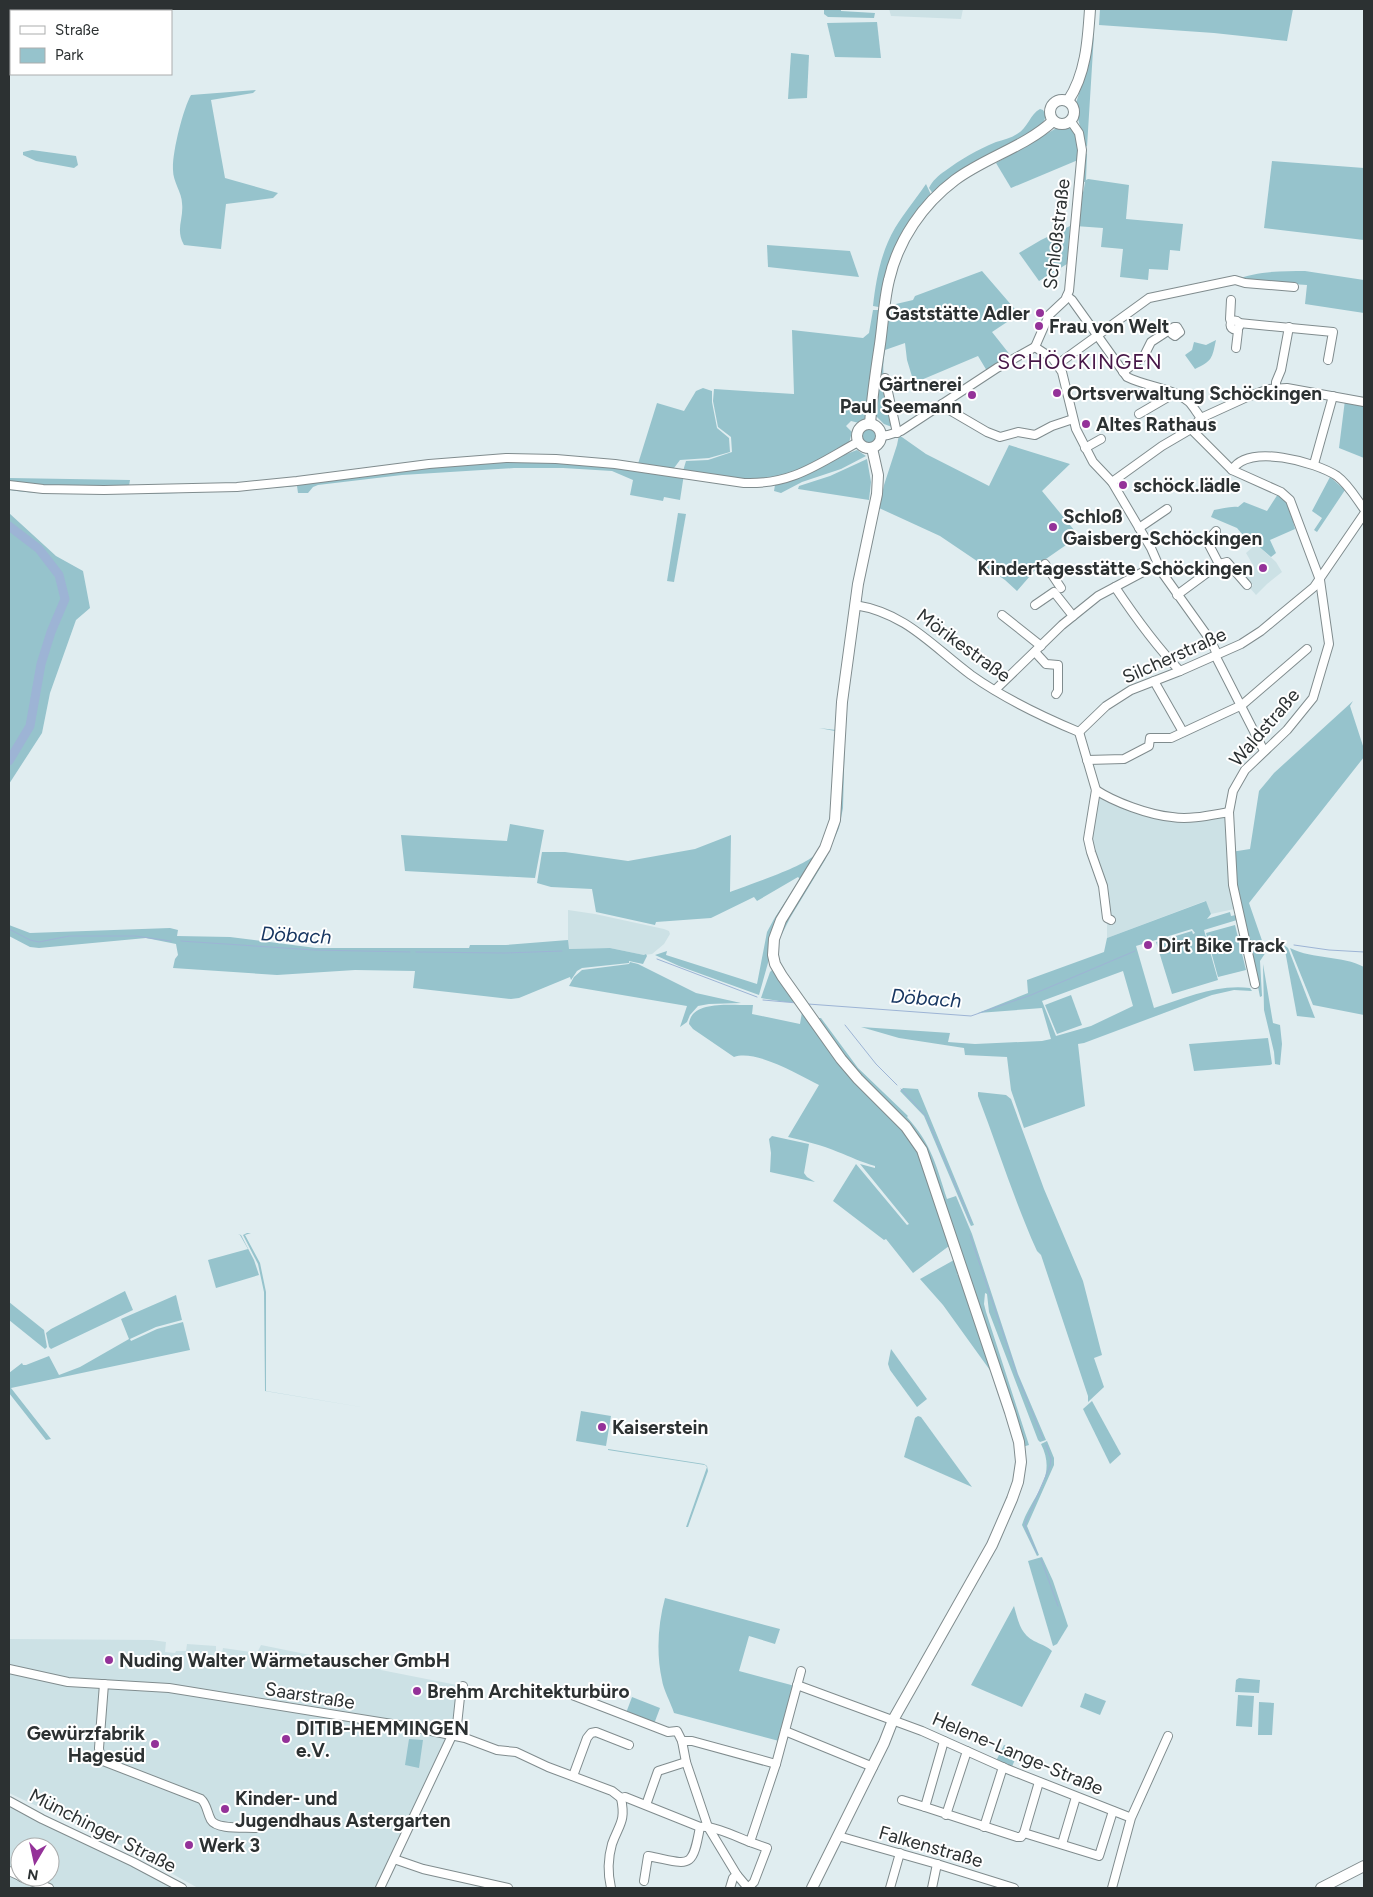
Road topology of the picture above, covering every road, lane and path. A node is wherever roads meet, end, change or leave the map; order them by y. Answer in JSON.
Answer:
{"nodes":[{"id":1,"x":1090,"y":9,"type":"edge"},
{"id":2,"x":1068,"y":101,"type":"junction"},
{"id":3,"x":1070,"y":120,"type":"junction"},
{"id":4,"x":1053,"y":121,"type":"junction"},
{"id":5,"x":1294,"y":288,"type":"dead end"},
{"id":6,"x":1068,"y":296,"type":"junction"},
{"id":7,"x":1231,"y":300,"type":"dead end"},
{"id":8,"x":1236,"y":325,"type":"junction"},
{"id":9,"x":1289,"y":327,"type":"junction"},
{"id":10,"x":1170,"y":330,"type":"dead end"},
{"id":11,"x":1097,"y":336,"type":"junction"},
{"id":12,"x":1036,"y":347,"type":"junction"},
{"id":13,"x":1236,"y":348,"type":"dead end"},
{"id":14,"x":1328,"y":360,"type":"dead end"},
{"id":15,"x":1058,"y":364,"type":"junction"},
{"id":16,"x":1123,"y":372,"type":"junction"},
{"id":17,"x":885,"y":378,"type":"dead end"},
{"id":18,"x":1276,"y":388,"type":"junction"},
{"id":19,"x":1175,"y":393,"type":"junction"},
{"id":20,"x":1333,"y":396,"type":"junction"},
{"id":21,"x":1364,"y":402,"type":"edge"},
{"id":22,"x":942,"y":404,"type":"junction"},
{"id":23,"x":1139,"y":414,"type":"dead end"},
{"id":24,"x":1201,"y":418,"type":"junction"},
{"id":25,"x":1073,"y":419,"type":"junction"},
{"id":26,"x":870,"y":424,"type":"junction"},
{"id":27,"x":1191,"y":429,"type":"junction"},
{"id":28,"x":897,"y":433,"type":"junction"},
{"id":29,"x":881,"y":436,"type":"junction"},
{"id":30,"x":1101,"y":439,"type":"dead end"},
{"id":31,"x":858,"y":442,"type":"junction"},
{"id":32,"x":872,"y":448,"type":"junction"},
{"id":33,"x":1085,"y":448,"type":"junction"},
{"id":34,"x":1314,"y":464,"type":"junction"},
{"id":35,"x":1232,"y":470,"type":"junction"},
{"id":36,"x":1112,"y":482,"type":"junction"},
{"id":37,"x":9,"y":485,"type":"edge"},
{"id":38,"x":1167,"y":509,"type":"dead end"},
{"id":39,"x":1364,"y":509,"type":"edge"},
{"id":40,"x":1364,"y":514,"type":"edge"},
{"id":41,"x":1139,"y":528,"type":"junction"},
{"id":42,"x":1216,"y":531,"type":"dead end"},
{"id":43,"x":1045,"y":564,"type":"dead end"},
{"id":44,"x":1158,"y":564,"type":"junction"},
{"id":45,"x":1219,"y":564,"type":"junction"},
{"id":46,"x":1320,"y":580,"type":"junction"},
{"id":47,"x":1248,"y":585,"type":"dead end"},
{"id":48,"x":1115,"y":587,"type":"junction"},
{"id":49,"x":1060,"y":590,"type":"junction"},
{"id":50,"x":1177,"y":595,"type":"junction"},
{"id":51,"x":855,"y":605,"type":"junction"},
{"id":52,"x":1035,"y":605,"type":"dead end"},
{"id":53,"x":1002,"y":615,"type":"dead end"},
{"id":54,"x":1073,"y":616,"type":"junction"},
{"id":55,"x":1041,"y":646,"type":"junction"},
{"id":56,"x":1307,"y":650,"type":"dead end"},
{"id":57,"x":1035,"y":652,"type":"junction"},
{"id":58,"x":1217,"y":657,"type":"junction"},
{"id":59,"x":1180,"y":671,"type":"junction"},
{"id":60,"x":1154,"y":682,"type":"junction"},
{"id":61,"x":995,"y":690,"type":"junction"},
{"id":62,"x":1056,"y":694,"type":"dead end"},
{"id":63,"x":1242,"y":705,"type":"junction"},
{"id":64,"x":1078,"y":732,"type":"junction"},
{"id":65,"x":1183,"y":732,"type":"junction"},
{"id":66,"x":1264,"y":751,"type":"junction"},
{"id":67,"x":1087,"y":760,"type":"junction"},
{"id":68,"x":1096,"y":790,"type":"junction"},
{"id":69,"x":1229,"y":812,"type":"junction"},
{"id":70,"x":1111,"y":920,"type":"dead end"},
{"id":71,"x":1255,"y":984,"type":"dead end"},
{"id":72,"x":9,"y":1669,"type":"edge"},
{"id":73,"x":801,"y":1671,"type":"dead end"},
{"id":74,"x":104,"y":1684,"type":"junction"},
{"id":75,"x":798,"y":1685,"type":"junction"},
{"id":76,"x":463,"y":1686,"type":"dead end"},
{"id":77,"x":567,"y":1693,"type":"dead end"},
{"id":78,"x":893,"y":1720,"type":"junction"},
{"id":79,"x":785,"y":1731,"type":"junction"},
{"id":80,"x":452,"y":1735,"type":"junction"},
{"id":81,"x":1168,"y":1736,"type":"dead end"},
{"id":82,"x":682,"y":1741,"type":"junction"},
{"id":83,"x":944,"y":1741,"type":"junction"},
{"id":84,"x":629,"y":1745,"type":"dead end"},
{"id":85,"x":967,"y":1752,"type":"junction"},
{"id":86,"x":686,"y":1762,"type":"junction"},
{"id":87,"x":776,"y":1764,"type":"junction"},
{"id":88,"x":873,"y":1767,"type":"junction"},
{"id":89,"x":1004,"y":1767,"type":"junction"},
{"id":90,"x":573,"y":1776,"type":"junction"},
{"id":91,"x":1039,"y":1782,"type":"junction"},
{"id":92,"x":1076,"y":1796,"type":"junction"},
{"id":93,"x":622,"y":1798,"type":"junction"},
{"id":94,"x":902,"y":1800,"type":"dead end"},
{"id":95,"x":9,"y":1801,"type":"edge"},
{"id":96,"x":646,"y":1806,"type":"junction"},
{"id":97,"x":924,"y":1807,"type":"junction"},
{"id":98,"x":1112,"y":1811,"type":"junction"},
{"id":99,"x":946,"y":1815,"type":"junction"},
{"id":100,"x":1129,"y":1817,"type":"dead end"},
{"id":101,"x":704,"y":1827,"type":"junction"},
{"id":102,"x":984,"y":1827,"type":"junction"},
{"id":103,"x":256,"y":1828,"type":"dead end"},
{"id":104,"x":1024,"y":1833,"type":"junction"},
{"id":105,"x":838,"y":1836,"type":"junction"},
{"id":106,"x":750,"y":1842,"type":"junction"},
{"id":107,"x":1062,"y":1844,"type":"junction"},
{"id":108,"x":900,"y":1854,"type":"junction"},
{"id":109,"x":394,"y":1859,"type":"junction"},
{"id":110,"x":937,"y":1864,"type":"junction"},
{"id":111,"x":1364,"y":1866,"type":"edge"},
{"id":112,"x":737,"y":1875,"type":"junction"},
{"id":113,"x":644,"y":1881,"type":"dead end"},
{"id":114,"x":182,"y":1888,"type":"edge"},
{"id":115,"x":380,"y":1888,"type":"edge"},
{"id":116,"x":508,"y":1888,"type":"edge"},
{"id":117,"x":611,"y":1888,"type":"edge"},
{"id":118,"x":730,"y":1888,"type":"edge"},
{"id":119,"x":748,"y":1888,"type":"edge"},
{"id":120,"x":812,"y":1888,"type":"edge"},
{"id":121,"x":890,"y":1888,"type":"edge"},
{"id":122,"x":932,"y":1888,"type":"edge"},
{"id":123,"x":1014,"y":1888,"type":"edge"},
{"id":124,"x":1112,"y":1888,"type":"edge"},
{"id":125,"x":1321,"y":1888,"type":"edge"}],
"edges":[{"from":1,"to":2,"type":"main road"},
{"from":2,"to":3,"type":"main road"},
{"from":2,"to":4,"type":"main road"},
{"from":3,"to":4,"type":"main road"},
{"from":3,"to":6,"type":"street","name":"Schloßstraße"},
{"from":4,"to":26,"type":"main road"},
{"from":5,"to":11,"type":"street"},
{"from":6,"to":11,"type":"street"},
{"from":6,"to":12,"type":"street","name":"Schloßstraße"},
{"from":7,"to":8,"type":"street"},
{"from":8,"to":9,"type":"street"},
{"from":8,"to":13,"type":"street"},
{"from":9,"to":14,"type":"street"},
{"from":9,"to":18,"type":"street"},
{"from":10,"to":16,"type":"street"},
{"from":11,"to":15,"type":"street"},
{"from":11,"to":16,"type":"street"},
{"from":12,"to":15,"type":"street"},
{"from":12,"to":22,"type":"street"},
{"from":15,"to":25,"type":"street"},
{"from":16,"to":19,"type":"street"},
{"from":17,"to":28,"type":"street"},
{"from":18,"to":20,"type":"street"},
{"from":18,"to":24,"type":"street"},
{"from":19,"to":23,"type":"street"},
{"from":19,"to":24,"type":"street"},
{"from":20,"to":21,"type":"street"},
{"from":20,"to":34,"type":"street"},
{"from":22,"to":25,"type":"street"},
{"from":22,"to":28,"type":"street"},
{"from":24,"to":27,"type":"street"},
{"from":25,"to":33,"type":"street"},
{"from":26,"to":29,"type":"main road"},
{"from":26,"to":31,"type":"main road"},
{"from":27,"to":35,"type":"street","name":"Waldstraße"},
{"from":27,"to":36,"type":"street"},
{"from":28,"to":29,"type":"street"},
{"from":29,"to":32,"type":"main road"},
{"from":30,"to":33,"type":"street"},
{"from":31,"to":32,"type":"main road"},
{"from":31,"to":37,"type":"street"},
{"from":32,"to":51,"type":"main road"},
{"from":33,"to":36,"type":"street"},
{"from":34,"to":35,"type":"street"},
{"from":34,"to":39,"type":"street"},
{"from":35,"to":46,"type":"street","name":"Waldstraße"},
{"from":36,"to":41,"type":"street"},
{"from":38,"to":41,"type":"street"},
{"from":40,"to":46,"type":"street","name":"Silcherstraße"},
{"from":41,"to":44,"type":"street"},
{"from":42,"to":45,"type":"street"},
{"from":43,"to":49,"type":"street"},
{"from":44,"to":48,"type":"street"},
{"from":44,"to":50,"type":"street"},
{"from":45,"to":47,"type":"street"},
{"from":45,"to":50,"type":"street"},
{"from":46,"to":58,"type":"street","name":"Silcherstraße"},
{"from":46,"to":66,"type":"street","name":"Waldstraße"},
{"from":48,"to":54,"type":"street"},
{"from":48,"to":59,"type":"street"},
{"from":49,"to":52,"type":"street"},
{"from":49,"to":54,"type":"street"},
{"from":50,"to":58,"type":"street"},
{"from":51,"to":61,"type":"street","name":"Mörikestraße"},
{"from":51,"to":78,"type":"main road"},
{"from":53,"to":55,"type":"street"},
{"from":54,"to":55,"type":"street"},
{"from":55,"to":57,"type":"street"},
{"from":56,"to":63,"type":"street"},
{"from":57,"to":61,"type":"street"},
{"from":57,"to":62,"type":"street"},
{"from":58,"to":59,"type":"street","name":"Silcherstraße"},
{"from":58,"to":63,"type":"street"},
{"from":59,"to":60,"type":"street","name":"Silcherstraße"},
{"from":60,"to":64,"type":"street","name":"Silcherstraße"},
{"from":60,"to":65,"type":"street"},
{"from":61,"to":64,"type":"street","name":"Mörikestraße"},
{"from":63,"to":65,"type":"street"},
{"from":63,"to":66,"type":"street"},
{"from":64,"to":67,"type":"street"},
{"from":65,"to":67,"type":"street"},
{"from":66,"to":69,"type":"street","name":"Waldstraße"},
{"from":67,"to":68,"type":"street"},
{"from":68,"to":69,"type":"street"},
{"from":68,"to":70,"type":"street"},
{"from":69,"to":71,"type":"street","name":"Waldstraße"},
{"from":72,"to":74,"type":"street","name":"Saarstraße"},
{"from":73,"to":75,"type":"street"},
{"from":74,"to":80,"type":"street","name":"Saarstraße"},
{"from":74,"to":103,"type":"street"},
{"from":75,"to":78,"type":"street","name":"Helene-Lange-Straße"},
{"from":75,"to":79,"type":"street"},
{"from":76,"to":80,"type":"street"},
{"from":77,"to":82,"type":"street"},
{"from":78,"to":83,"type":"street","name":"Helene-Lange-Straße"},
{"from":78,"to":88,"type":"main road"},
{"from":79,"to":87,"type":"street"},
{"from":79,"to":88,"type":"street"},
{"from":80,"to":90,"type":"street","name":"Saarstraße"},
{"from":80,"to":109,"type":"street"},
{"from":81,"to":124,"type":"street"},
{"from":82,"to":86,"type":"street"},
{"from":82,"to":87,"type":"street"},
{"from":83,"to":85,"type":"street","name":"Helene-Lange-Straße"},
{"from":83,"to":97,"type":"street"},
{"from":84,"to":90,"type":"street"},
{"from":85,"to":89,"type":"street","name":"Helene-Lange-Straße"},
{"from":85,"to":99,"type":"street"},
{"from":86,"to":96,"type":"street"},
{"from":86,"to":101,"type":"street"},
{"from":87,"to":106,"type":"street"},
{"from":88,"to":105,"type":"main road"},
{"from":89,"to":91,"type":"street","name":"Helene-Lange-Straße"},
{"from":89,"to":102,"type":"street"},
{"from":90,"to":93,"type":"street","name":"Saarstraße"},
{"from":91,"to":92,"type":"street","name":"Helene-Lange-Straße"},
{"from":91,"to":104,"type":"street"},
{"from":92,"to":98,"type":"street","name":"Helene-Lange-Straße"},
{"from":92,"to":107,"type":"street"},
{"from":93,"to":96,"type":"street","name":"Saarstraße"},
{"from":93,"to":117,"type":"street"},
{"from":94,"to":97,"type":"street"},
{"from":95,"to":114,"type":"street","name":"Münchinger Straße"},
{"from":96,"to":101,"type":"street","name":"Saarstraße"},
{"from":97,"to":99,"type":"street"},
{"from":98,"to":100,"type":"street","name":"Helene-Lange-Straße"},
{"from":98,"to":107,"type":"street"},
{"from":99,"to":102,"type":"street"},
{"from":101,"to":106,"type":"street","name":"Saarstraße"},
{"from":101,"to":112,"type":"street"},
{"from":101,"to":113,"type":"street"},
{"from":102,"to":104,"type":"street"},
{"from":104,"to":107,"type":"street"},
{"from":105,"to":108,"type":"street","name":"Falkenstraße"},
{"from":105,"to":120,"type":"main road"},
{"from":106,"to":119,"type":"street"},
{"from":108,"to":110,"type":"street","name":"Falkenstraße"},
{"from":108,"to":121,"type":"street"},
{"from":109,"to":115,"type":"street"},
{"from":109,"to":116,"type":"street"},
{"from":110,"to":122,"type":"street"},
{"from":110,"to":123,"type":"street","name":"Falkenstraße"},
{"from":111,"to":125,"type":"main road"},
{"from":112,"to":118,"type":"street"},
{"from":112,"to":119,"type":"street"}]}
